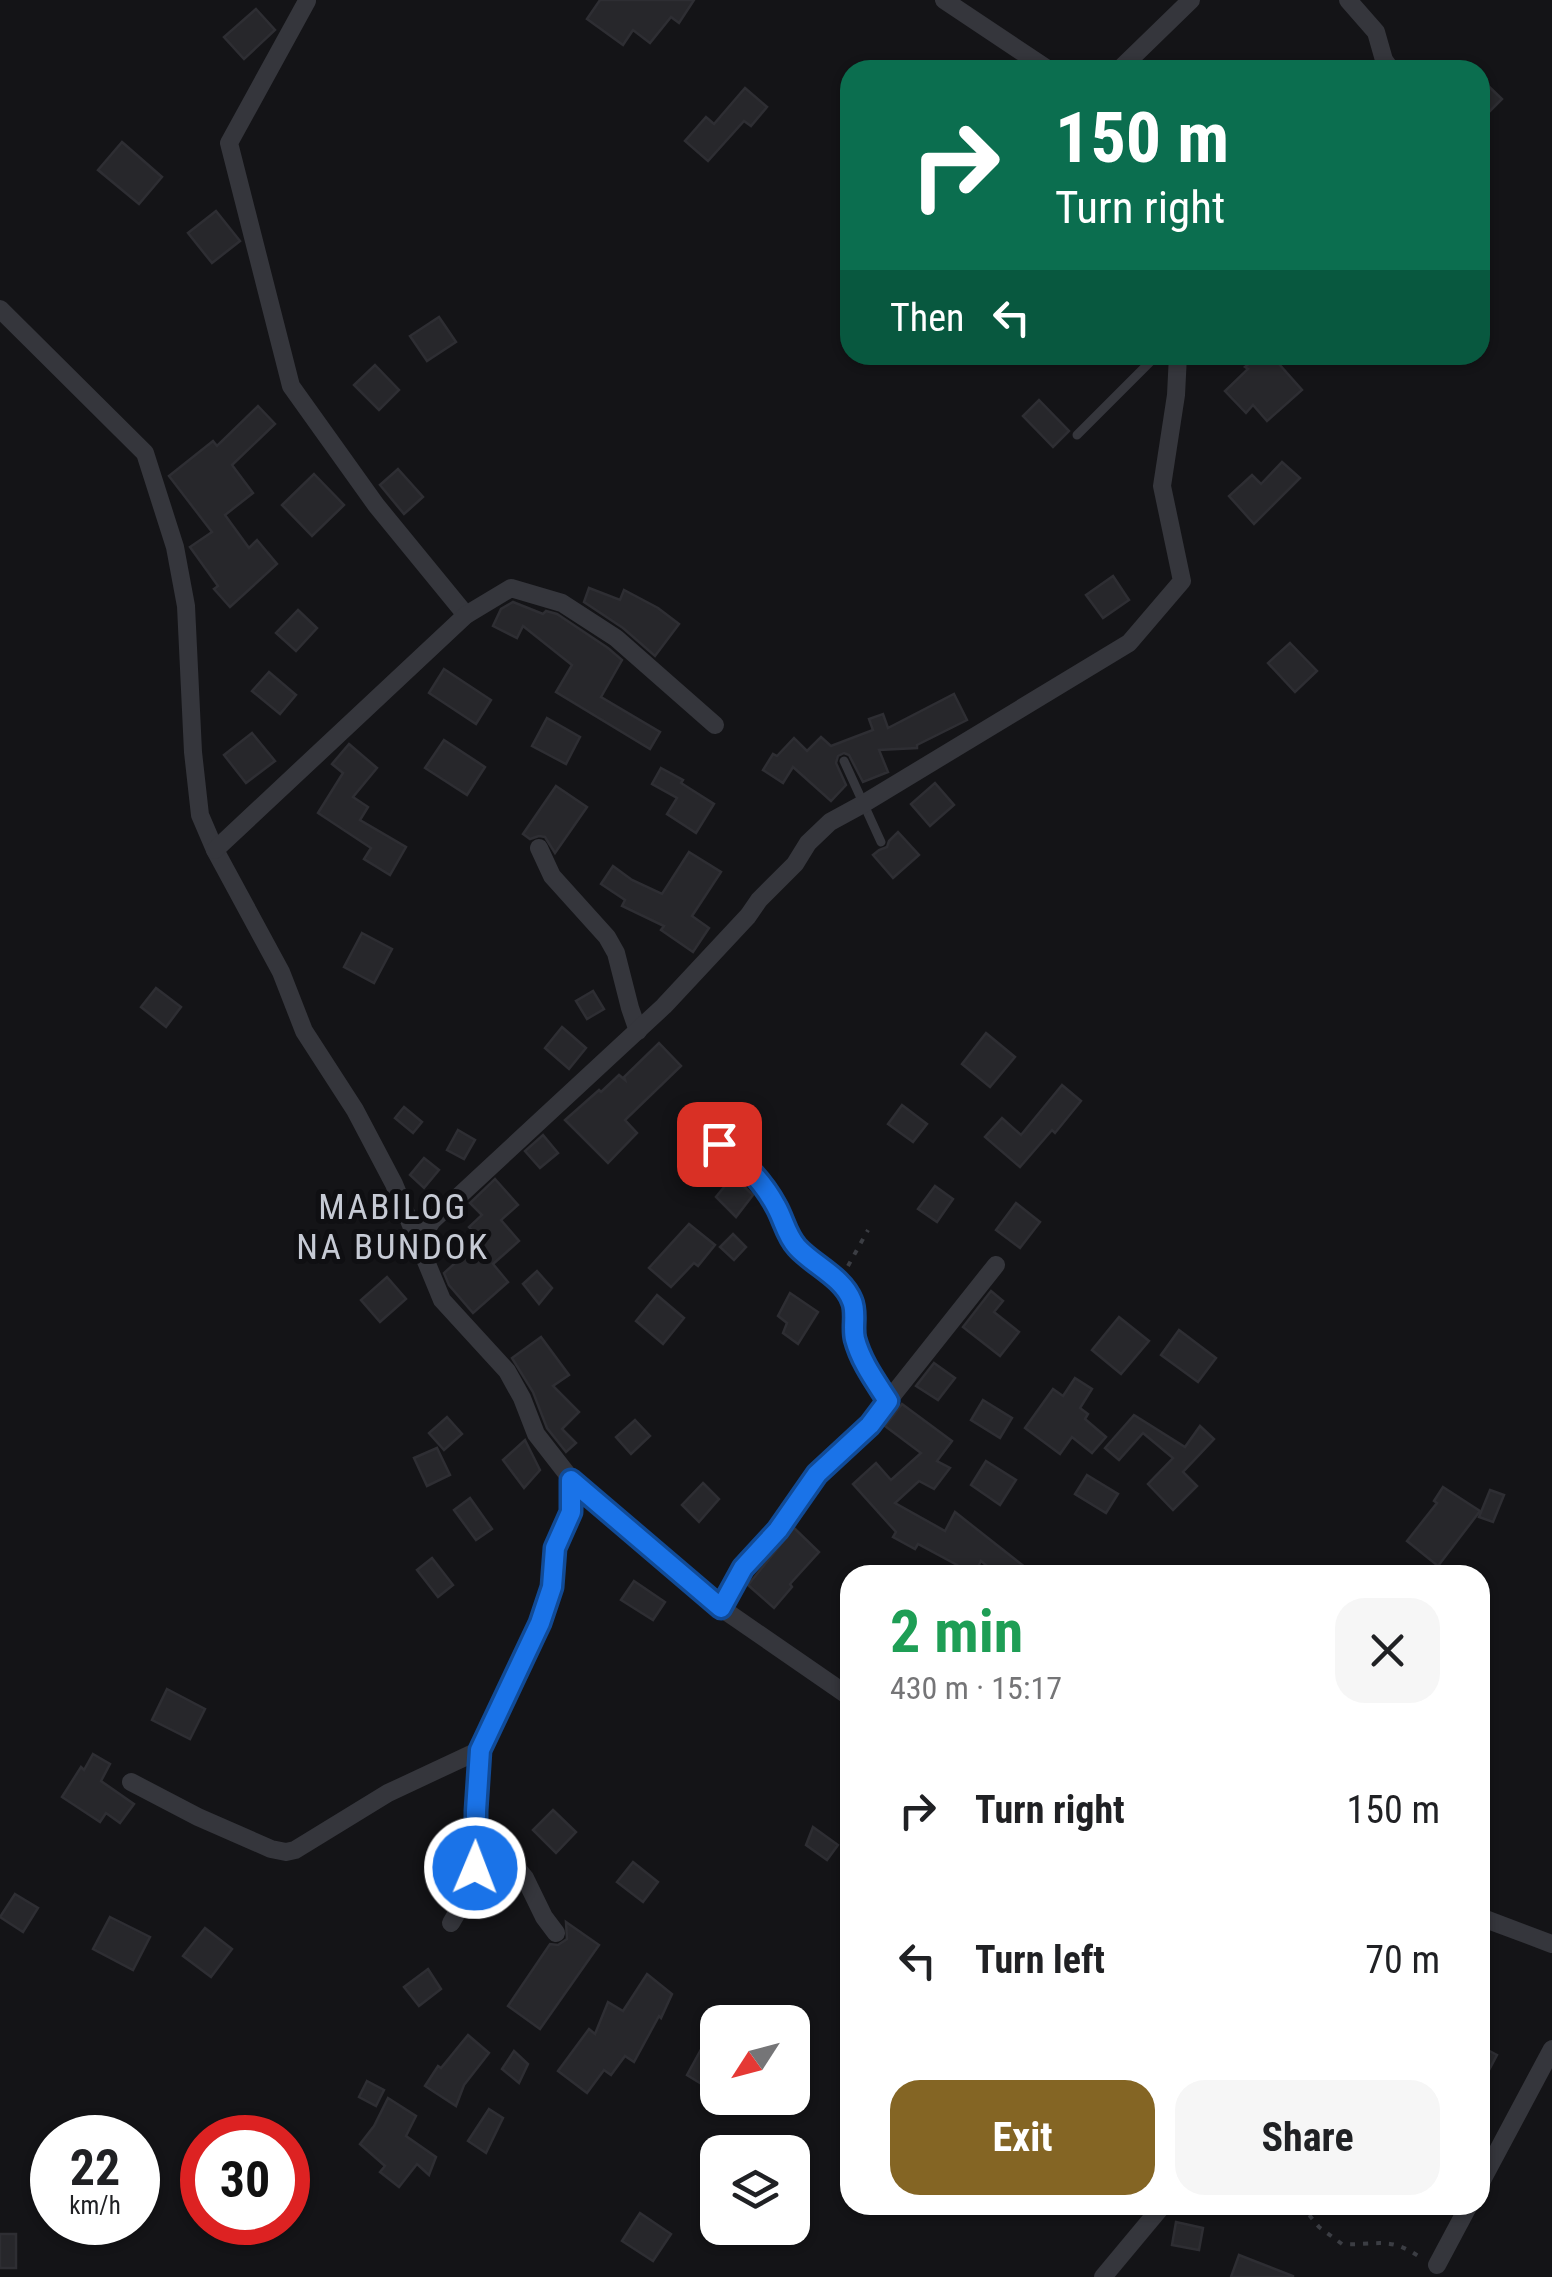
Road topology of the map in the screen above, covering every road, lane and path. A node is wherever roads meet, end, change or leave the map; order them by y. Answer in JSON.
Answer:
{"nodes":[{"id":1,"x":307,"y":0,"type":"edge"},
{"id":2,"x":944,"y":0,"type":"edge"},
{"id":3,"x":1191,"y":0,"type":"edge"},
{"id":4,"x":1348,"y":0,"type":"edge"},
{"id":5,"x":1035,"y":60,"type":"edge"},
{"id":6,"x":1129,"y":60,"type":"edge"},
{"id":7,"x":1384,"y":60,"type":"edge"},
{"id":8,"x":0,"y":308,"type":"edge"},
{"id":9,"x":1148,"y":365,"type":"edge"},
{"id":10,"x":1178,"y":365,"type":"edge"},
{"id":11,"x":1077,"y":436,"type":"dead end"},
{"id":12,"x":466,"y":615,"type":"junction"},
{"id":13,"x":715,"y":725,"type":"dead end"},
{"id":14,"x":844,"y":761,"type":"dead end"},
{"id":15,"x":863,"y":804,"type":"junction"},
{"id":16,"x":881,"y":842,"type":"dead end"},
{"id":17,"x":539,"y":848,"type":"dead end"},
{"id":18,"x":215,"y":850,"type":"junction"},
{"id":19,"x":638,"y":1031,"type":"junction"},
{"id":20,"x":719,"y":1144,"type":"dead end"},
{"id":21,"x":868,"y":1230,"type":"dead end"},
{"id":22,"x":418,"y":1243,"type":"junction"},
{"id":23,"x":996,"y":1265,"type":"dead end"},
{"id":24,"x":842,"y":1285,"type":"junction"},
{"id":25,"x":888,"y":1401,"type":"junction"},
{"id":26,"x":571,"y":1480,"type":"junction"},
{"id":27,"x":721,"y":1608,"type":"junction"},
{"id":28,"x":840,"y":1691,"type":"edge"},
{"id":29,"x":480,"y":1750,"type":"junction"},
{"id":30,"x":131,"y":1782,"type":"dead end"},
{"id":31,"x":480,"y":1846,"type":"junction"},
{"id":32,"x":1490,"y":1922,"type":"edge"},
{"id":33,"x":451,"y":1924,"type":"dead end"},
{"id":34,"x":556,"y":1933,"type":"dead end"},
{"id":35,"x":1552,"y":1944,"type":"edge"},
{"id":36,"x":1552,"y":2049,"type":"edge"},
{"id":37,"x":1490,"y":2165,"type":"edge"},
{"id":38,"x":1155,"y":2215,"type":"edge"},
{"id":39,"x":1309,"y":2215,"type":"edge"},
{"id":40,"x":1464,"y":2215,"type":"edge"},
{"id":41,"x":1437,"y":2265,"type":"joint"},
{"id":42,"x":1104,"y":2277,"type":"edge"}],
"edges":[{"from":1,"to":12,"type":"street"},
{"from":2,"to":5,"type":"street"},
{"from":3,"to":6,"type":"street"},
{"from":4,"to":7,"type":"street"},
{"from":8,"to":18,"type":"street"},
{"from":9,"to":11,"type":"lane"},
{"from":10,"to":15,"type":"street"},
{"from":12,"to":13,"type":"street"},
{"from":12,"to":18,"type":"street"},
{"from":14,"to":15,"type":"lane"},
{"from":15,"to":16,"type":"lane"},
{"from":15,"to":19,"type":"street"},
{"from":17,"to":19,"type":"street"},
{"from":18,"to":22,"type":"street"},
{"from":19,"to":22,"type":"street"},
{"from":20,"to":24,"type":"street"},
{"from":21,"to":24,"type":"path"},
{"from":22,"to":26,"type":"street"},
{"from":23,"to":25,"type":"street"},
{"from":24,"to":25,"type":"street"},
{"from":25,"to":27,"type":"street"},
{"from":26,"to":27,"type":"street"},
{"from":26,"to":29,"type":"street"},
{"from":27,"to":28,"type":"street"},
{"from":29,"to":30,"type":"street"},
{"from":29,"to":31,"type":"street"},
{"from":31,"to":33,"type":"street"},
{"from":31,"to":34,"type":"street"},
{"from":32,"to":35,"type":"street"},
{"from":36,"to":37,"type":"street"},
{"from":38,"to":42,"type":"street"},
{"from":39,"to":41,"type":"path"},
{"from":40,"to":41,"type":"street"}]}
